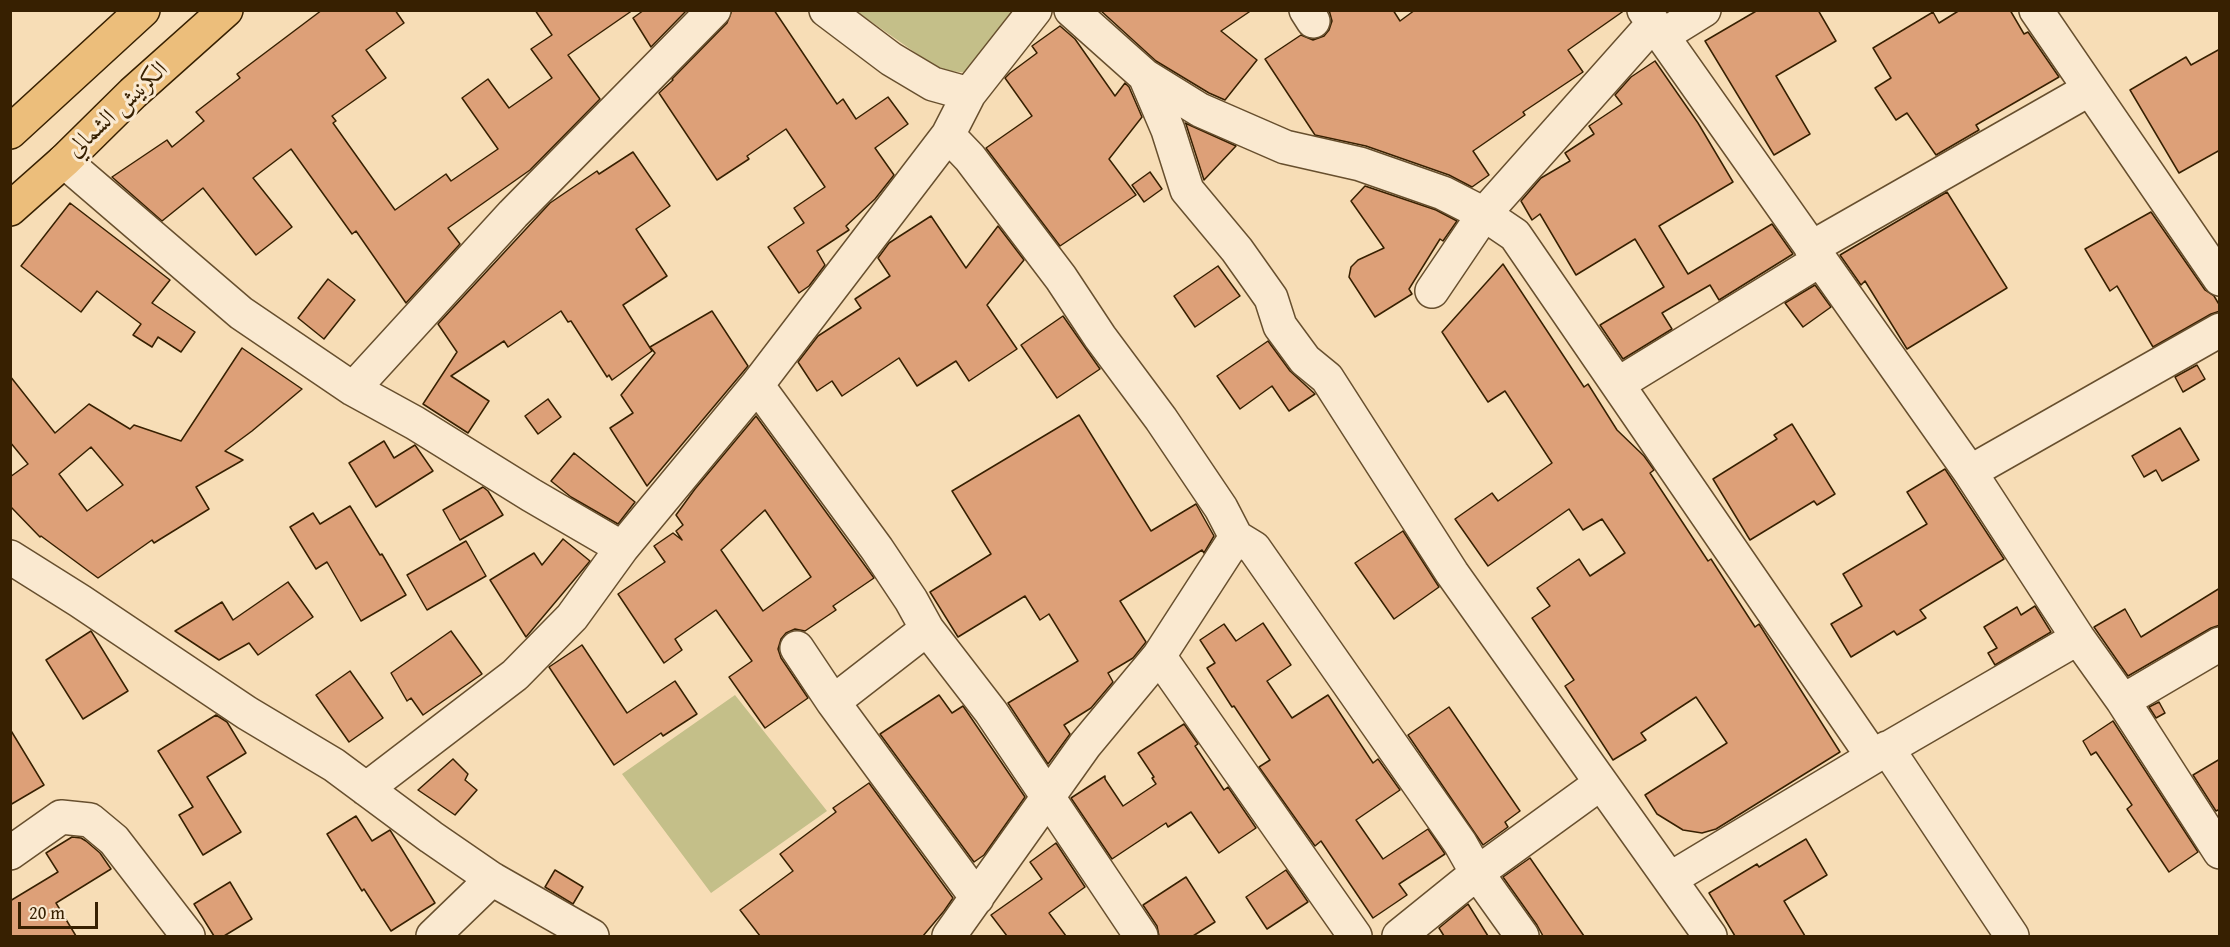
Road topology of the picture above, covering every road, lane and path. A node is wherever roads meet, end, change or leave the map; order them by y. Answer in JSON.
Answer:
{"nodes":[{"id":1,"x":143,"y":10,"type":"edge"},
{"id":2,"x":226,"y":10,"type":"edge"},
{"id":3,"x":714,"y":10,"type":"edge"},
{"id":4,"x":826,"y":10,"type":"edge"},
{"id":5,"x":1035,"y":10,"type":"edge"},
{"id":6,"x":1071,"y":10,"type":"edge"},
{"id":7,"x":1704,"y":10,"type":"edge"},
{"id":8,"x":2036,"y":10,"type":"edge"},
{"id":9,"x":1653,"y":24,"type":"edge"},
{"id":10,"x":1145,"y":76,"type":"junction"},
{"id":11,"x":2088,"y":90,"type":"junction"},
{"id":12,"x":969,"y":94,"type":"junction"},
{"id":13,"x":10,"y":132,"type":"edge"},
{"id":14,"x":948,"y":135,"type":"junction"},
{"id":15,"x":64,"y":161,"type":"junction"},
{"id":16,"x":10,"y":209,"type":"edge"},
{"id":17,"x":1484,"y":214,"type":"junction"},
{"id":18,"x":1816,"y":254,"type":"junction"},
{"id":19,"x":2220,"y":279,"type":"edge"},
{"id":20,"x":1432,"y":291,"type":"dead end"},
{"id":21,"x":2220,"y":330,"type":"edge"},
{"id":22,"x":1618,"y":384,"type":"junction"},
{"id":23,"x":757,"y":385,"type":"junction"},
{"id":24,"x":353,"y":389,"type":"junction"},
{"id":25,"x":1970,"y":472,"type":"junction"},
{"id":26,"x":1236,"y":537,"type":"junction"},
{"id":27,"x":622,"y":548,"type":"junction"},
{"id":28,"x":10,"y":557,"type":"edge"},
{"id":29,"x":927,"y":629,"type":"junction"},
{"id":30,"x":2078,"y":638,"type":"junction"},
{"id":31,"x":2220,"y":644,"type":"edge"},
{"id":32,"x":797,"y":648,"type":"dead end"},
{"id":33,"x":1159,"y":656,"type":"junction"},
{"id":34,"x":2123,"y":700,"type":"junction"},
{"id":35,"x":833,"y":702,"type":"junction"},
{"id":36,"x":1880,"y":753,"type":"junction"},
{"id":37,"x":1601,"y":783,"type":"junction"},
{"id":38,"x":366,"y":789,"type":"junction"},
{"id":39,"x":1048,"y":799,"type":"junction"},
{"id":40,"x":2220,"y":852,"type":"edge"},
{"id":41,"x":10,"y":854,"type":"edge"},
{"id":42,"x":1477,"y":873,"type":"junction"},
{"id":43,"x":492,"y":879,"type":"junction"},
{"id":44,"x":1670,"y":879,"type":"junction"},
{"id":45,"x":977,"y":898,"type":"junction"},
{"id":46,"x":188,"y":936,"type":"edge"},
{"id":47,"x":433,"y":936,"type":"edge"},
{"id":48,"x":592,"y":936,"type":"edge"},
{"id":49,"x":949,"y":936,"type":"edge"},
{"id":50,"x":1141,"y":936,"type":"edge"},
{"id":51,"x":1355,"y":936,"type":"edge"},
{"id":52,"x":1400,"y":936,"type":"edge"},
{"id":53,"x":1522,"y":936,"type":"edge"},
{"id":54,"x":1710,"y":936,"type":"edge"},
{"id":55,"x":2012,"y":936,"type":"edge"}],
"edges":[{"from":1,"to":13,"type":"main road"},
{"from":2,"to":15,"type":"main road","name":"الكرنيش الشمالي"},
{"from":3,"to":24,"type":"street"},
{"from":4,"to":12,"type":"street"},
{"from":5,"to":12,"type":"street"},
{"from":6,"to":10,"type":"street"},
{"from":7,"to":9,"type":"street"},
{"from":8,"to":11,"type":"street"},
{"from":9,"to":17,"type":"street"},
{"from":9,"to":18,"type":"street"},
{"from":10,"to":17,"type":"street"},
{"from":10,"to":37,"type":"street"},
{"from":11,"to":18,"type":"street"},
{"from":11,"to":19,"type":"street"},
{"from":12,"to":14,"type":"street"},
{"from":14,"to":23,"type":"street"},
{"from":14,"to":26,"type":"street"},
{"from":15,"to":16,"type":"main road","name":"الكرنيش الشمالي"},
{"from":15,"to":24,"type":"street"},
{"from":17,"to":20,"type":"street"},
{"from":17,"to":22,"type":"street"},
{"from":18,"to":22,"type":"street"},
{"from":18,"to":25,"type":"street"},
{"from":21,"to":25,"type":"street"},
{"from":22,"to":36,"type":"street"},
{"from":23,"to":27,"type":"street"},
{"from":23,"to":29,"type":"street"},
{"from":24,"to":27,"type":"street"},
{"from":25,"to":30,"type":"street"},
{"from":26,"to":33,"type":"street"},
{"from":26,"to":42,"type":"street"},
{"from":27,"to":38,"type":"street"},
{"from":28,"to":38,"type":"street"},
{"from":29,"to":35,"type":"street"},
{"from":29,"to":39,"type":"street"},
{"from":30,"to":34,"type":"street"},
{"from":30,"to":36,"type":"street"},
{"from":31,"to":34,"type":"street"},
{"from":32,"to":35,"type":"street"},
{"from":33,"to":39,"type":"street"},
{"from":33,"to":51,"type":"street"},
{"from":34,"to":40,"type":"street"},
{"from":35,"to":45,"type":"street"},
{"from":36,"to":44,"type":"street"},
{"from":36,"to":55,"type":"street"},
{"from":37,"to":42,"type":"street"},
{"from":37,"to":44,"type":"street"},
{"from":38,"to":43,"type":"street"},
{"from":39,"to":45,"type":"street"},
{"from":39,"to":50,"type":"street"},
{"from":41,"to":46,"type":"street"},
{"from":42,"to":52,"type":"street"},
{"from":42,"to":53,"type":"street"},
{"from":43,"to":47,"type":"street"},
{"from":43,"to":48,"type":"street"},
{"from":44,"to":54,"type":"street"},
{"from":45,"to":49,"type":"street"}]}
